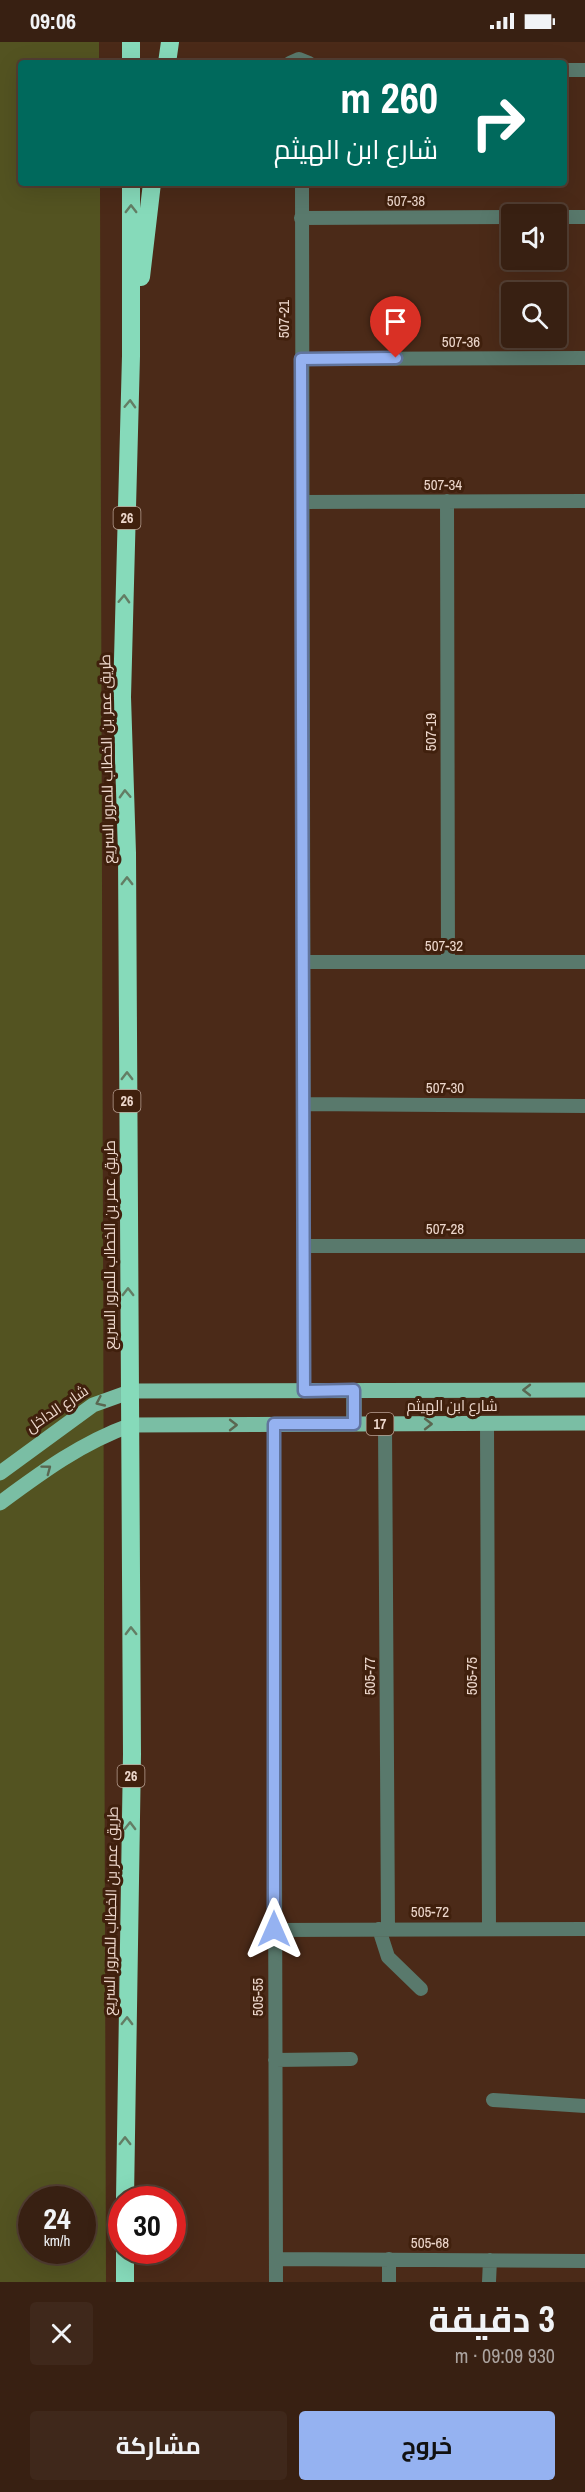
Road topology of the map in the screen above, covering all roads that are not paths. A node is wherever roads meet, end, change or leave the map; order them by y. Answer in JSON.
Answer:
{"nodes":[{"id":1,"x":131,"y":42,"type":"edge"},
{"id":2,"x":131,"y":60,"type":"edge"},
{"id":3,"x":567,"y":70,"type":"edge"},
{"id":4,"x":585,"y":70,"type":"edge"},
{"id":5,"x":131,"y":186,"type":"edge"},
{"id":6,"x":152,"y":186,"type":"edge"},
{"id":7,"x":302,"y":186,"type":"edge"},
{"id":8,"x":501,"y":217,"type":"edge"},
{"id":9,"x":567,"y":217,"type":"edge"},
{"id":10,"x":585,"y":217,"type":"edge"},
{"id":11,"x":300,"y":218,"type":"junction"},
{"id":12,"x":131,"y":356,"type":"junction"},
{"id":13,"x":585,"y":358,"type":"edge"},
{"id":14,"x":301,"y":359,"type":"junction"},
{"id":15,"x":447,"y":501,"type":"junction"},
{"id":16,"x":585,"y":501,"type":"edge"},
{"id":17,"x":302,"y":502,"type":"junction"},
{"id":18,"x":304,"y":962,"type":"junction"},
{"id":19,"x":448,"y":962,"type":"junction"},
{"id":20,"x":585,"y":962,"type":"edge"},
{"id":21,"x":304,"y":1104,"type":"junction"},
{"id":22,"x":585,"y":1106,"type":"edge"},
{"id":23,"x":305,"y":1246,"type":"junction"},
{"id":24,"x":585,"y":1246,"type":"edge"},
{"id":25,"x":354,"y":1390,"type":"junction"},
{"id":26,"x":585,"y":1390,"type":"edge"},
{"id":27,"x":178,"y":1391,"type":"joint"},
{"id":28,"x":304,"y":1391,"type":"junction"},
{"id":29,"x":274,"y":1424,"type":"junction"},
{"id":30,"x":354,"y":1424,"type":"junction"},
{"id":31,"x":386,"y":1424,"type":"junction"},
{"id":32,"x":487,"y":1424,"type":"junction"},
{"id":33,"x":585,"y":1424,"type":"edge"},
{"id":34,"x":0,"y":1473,"type":"edge"},
{"id":35,"x":0,"y":1503,"type":"edge"},
{"id":36,"x":274,"y":1929,"type":"junction"},
{"id":37,"x":383,"y":1929,"type":"junction"},
{"id":38,"x":489,"y":1929,"type":"junction"},
{"id":39,"x":585,"y":1929,"type":"edge"},
{"id":40,"x":420,"y":1989,"type":"dead end"},
{"id":41,"x":351,"y":2059,"type":"dead end"},
{"id":42,"x":275,"y":2060,"type":"junction"},
{"id":43,"x":493,"y":2100,"type":"dead end"},
{"id":44,"x":585,"y":2106,"type":"edge"},
{"id":45,"x":125,"y":2186,"type":"edge"},
{"id":46,"x":276,"y":2259,"type":"junction"},
{"id":47,"x":389,"y":2259,"type":"junction"},
{"id":48,"x":490,"y":2260,"type":"junction"},
{"id":49,"x":585,"y":2261,"type":"edge"},
{"id":50,"x":125,"y":2264,"type":"edge"},
{"id":51,"x":125,"y":2282,"type":"edge"},
{"id":52,"x":276,"y":2282,"type":"edge"},
{"id":53,"x":389,"y":2282,"type":"edge"},
{"id":54,"x":489,"y":2282,"type":"edge"}],
"edges":[{"from":1,"to":2,"type":"highway"},
{"from":3,"to":4,"type":"street"},
{"from":12,"to":5,"type":"highway","name":"طريق عمر بن الخطاب للمرور السريع","number":"26","one_way":true},
{"from":6,"to":12,"type":"highway"},
{"from":7,"to":11,"type":"street","name":"507-21"},
{"from":8,"to":11,"type":"street","name":"507-38"},
{"from":9,"to":10,"type":"street"},
{"from":11,"to":14,"type":"street","name":"507-21"},
{"from":45,"to":12,"type":"highway","name":"طريق عمر بن الخطاب للمرور السريع","number":"26","one_way":true},
{"from":13,"to":14,"type":"street","name":"507-36"},
{"from":14,"to":17,"type":"street","name":"507-21"},
{"from":15,"to":16,"type":"street","name":"507-34"},
{"from":15,"to":17,"type":"street","name":"507-34"},
{"from":15,"to":19,"type":"street","name":"507-19"},
{"from":17,"to":18,"type":"street","name":"507-21"},
{"from":18,"to":19,"type":"street","name":"507-32"},
{"from":18,"to":21,"type":"street","name":"507-21"},
{"from":19,"to":20,"type":"street","name":"507-32"},
{"from":21,"to":22,"type":"street","name":"507-30"},
{"from":21,"to":23,"type":"street","name":"507-21"},
{"from":23,"to":24,"type":"street","name":"507-28"},
{"from":23,"to":28,"type":"street","name":"507-21"},
{"from":26,"to":25,"type":"main road","name":"شارع ابن الهيثم","number":"17","one_way":true},
{"from":25,"to":28,"type":"main road","name":"شارع ابن الهيثم","number":"17"},
{"from":25,"to":30,"type":"main road"},
{"from":27,"to":28,"type":"main road","name":"شارع ابن الهيثم","number":"17"},
{"from":27,"to":34,"type":"main road","name":"شارع الداخل","number":"17","one_way":true},
{"from":29,"to":30,"type":"main road","name":"شارع ابن الهيثم","number":"17"},
{"from":35,"to":29,"type":"main road","name":"شارع ابن الهيثم","number":"17","one_way":true},
{"from":29,"to":36,"type":"street","name":"505-55"},
{"from":30,"to":31,"type":"main road","name":"شارع ابن الهيثم","number":"17"},
{"from":31,"to":32,"type":"main road","name":"شارع ابن الهيثم","number":"17","one_way":true},
{"from":31,"to":37,"type":"street","name":"505-77"},
{"from":32,"to":33,"type":"main road","name":"شارع ابن الهيثم","number":"17"},
{"from":32,"to":38,"type":"street","name":"505-75"},
{"from":36,"to":37,"type":"street","name":"505-72"},
{"from":36,"to":42,"type":"street","name":"505-55"},
{"from":37,"to":38,"type":"street","name":"505-72"},
{"from":37,"to":40,"type":"street","name":"505-77"},
{"from":38,"to":39,"type":"street","name":"505-72"},
{"from":41,"to":42,"type":"street"},
{"from":42,"to":46,"type":"street","name":"505-55"},
{"from":43,"to":44,"type":"street"},
{"from":46,"to":47,"type":"street","name":"505-68"},
{"from":46,"to":52,"type":"street","name":"505-55"},
{"from":47,"to":48,"type":"street","name":"505-68"},
{"from":47,"to":53,"type":"street"},
{"from":48,"to":49,"type":"street","name":"505-68"},
{"from":48,"to":54,"type":"street"},
{"from":50,"to":51,"type":"highway"}]}
